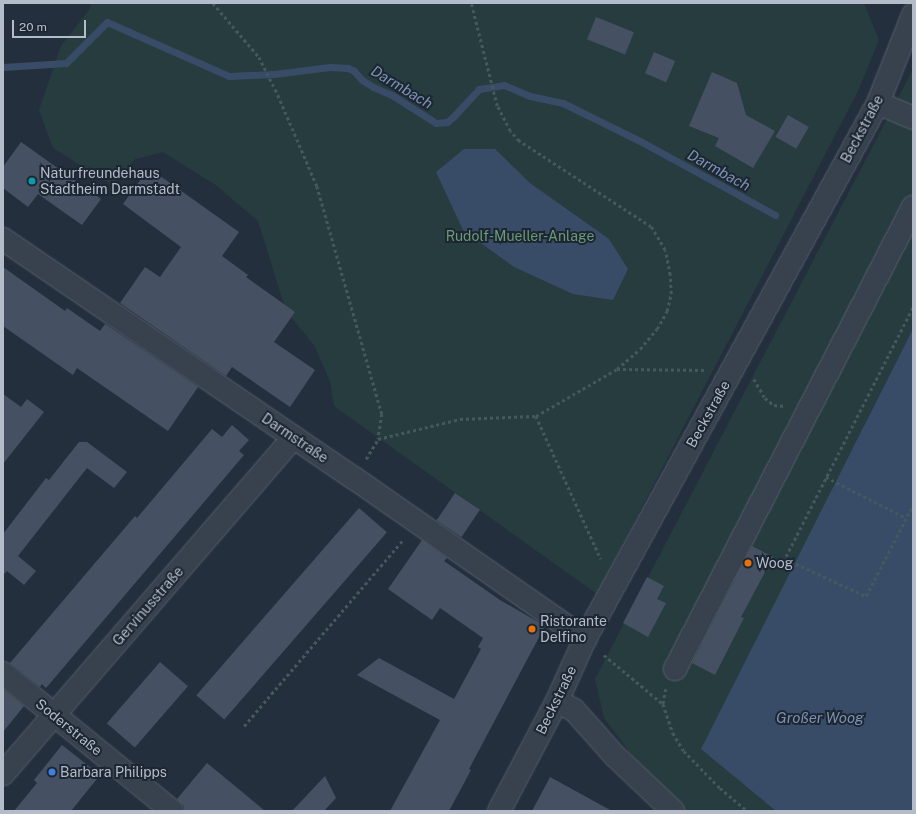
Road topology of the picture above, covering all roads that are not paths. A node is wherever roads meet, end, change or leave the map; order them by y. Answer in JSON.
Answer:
{"nodes":[{"id":1,"x":913,"y":15,"type":"edge"},
{"id":2,"x":878,"y":103,"type":"junction"},
{"id":3,"x":913,"y":118,"type":"edge"},
{"id":4,"x":913,"y":208,"type":"edge"},
{"id":5,"x":3,"y":239,"type":"edge"},
{"id":6,"x":294,"y":437,"type":"junction"},
{"id":7,"x":585,"y":639,"type":"junction"},
{"id":8,"x":675,"y":669,"type":"road end"},
{"id":9,"x":3,"y":673,"type":"edge"},
{"id":10,"x":556,"y":701,"type":"junction"},
{"id":11,"x":55,"y":714,"type":"junction"},
{"id":12,"x":3,"y":774,"type":"edge"},
{"id":13,"x":172,"y":811,"type":"edge"},
{"id":14,"x":499,"y":811,"type":"edge"},
{"id":15,"x":673,"y":811,"type":"edge"}],
"edges":[{"from":1,"to":2,"type":"street","name":"Beckstraße"},
{"from":2,"to":3,"type":"street"},
{"from":2,"to":7,"type":"street","name":"Beckstraße"},
{"from":4,"to":8,"type":"street"},
{"from":5,"to":6,"type":"street","name":"Darmstraße"},
{"from":6,"to":7,"type":"street","name":"Darmstraße"},
{"from":6,"to":11,"type":"street","name":"Gervinusstraße"},
{"from":7,"to":10,"type":"street","name":"Beckstraße"},
{"from":9,"to":11,"type":"street","name":"Soderstraße"},
{"from":10,"to":14,"type":"street","name":"Beckstraße"},
{"from":10,"to":15,"type":"street"},
{"from":11,"to":12,"type":"street","name":"Gervinusstraße"},
{"from":11,"to":13,"type":"street","name":"Soderstraße"}]}
